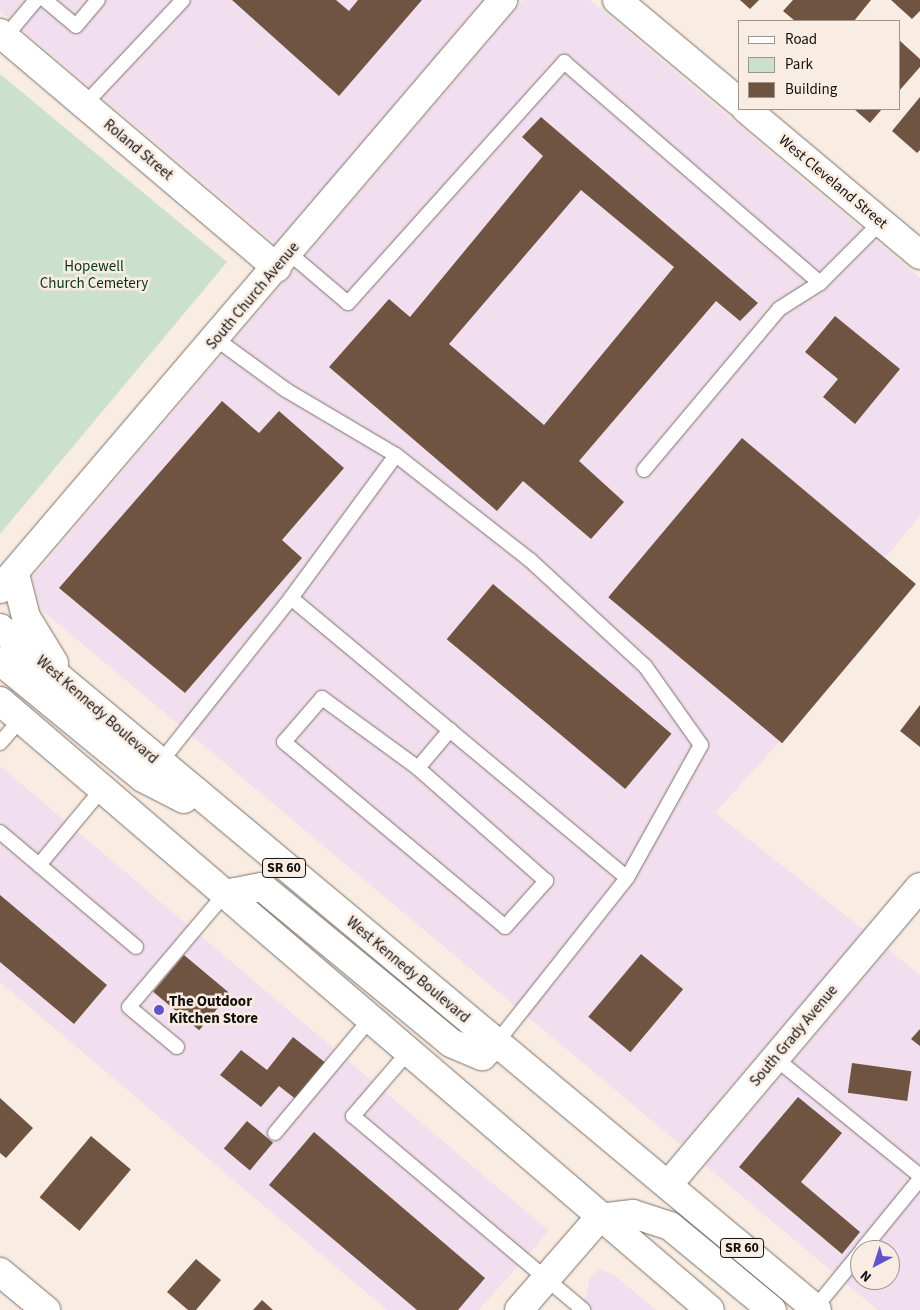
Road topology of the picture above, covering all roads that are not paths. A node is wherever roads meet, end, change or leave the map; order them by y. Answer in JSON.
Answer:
{"nodes":[{"id":1,"x":36,"y":0,"type":"edge"},
{"id":2,"x":44,"y":0,"type":"edge"},
{"id":3,"x":98,"y":0,"type":"edge"},
{"id":4,"x":183,"y":0,"type":"edge"},
{"id":5,"x":503,"y":0,"type":"edge"},
{"id":6,"x":617,"y":0,"type":"edge"},
{"id":7,"x":2,"y":35,"type":"edge"},
{"id":8,"x":738,"y":101,"type":"edge"},
{"id":9,"x":84,"y":105,"type":"junction"},
{"id":10,"x":747,"y":110,"type":"edge"},
{"id":11,"x":881,"y":222,"type":"junction"},
{"id":12,"x":920,"y":255,"type":"edge"},
{"id":13,"x":283,"y":260,"type":"junction"},
{"id":14,"x":820,"y":283,"type":"junction"},
{"id":15,"x":216,"y":339,"type":"junction"},
{"id":16,"x":396,"y":455,"type":"junction"},
{"id":17,"x":644,"y":470,"type":"dead end"},
{"id":18,"x":8,"y":582,"type":"edge"},
{"id":19,"x":291,"y":598,"type":"junction"},
{"id":20,"x":0,"y":628,"type":"edge"},
{"id":21,"x":0,"y":661,"type":"edge"},
{"id":22,"x":74,"y":691,"type":"junction"},
{"id":23,"x":0,"y":701,"type":"edge"},
{"id":24,"x":20,"y":718,"type":"junction"},
{"id":25,"x":450,"y":730,"type":"junction"},
{"id":26,"x":0,"y":743,"type":"edge"},
{"id":27,"x":159,"y":764,"type":"junction"},
{"id":28,"x":418,"y":768,"type":"junction"},
{"id":29,"x":103,"y":788,"type":"junction"},
{"id":30,"x":228,"y":821,"type":"junction"},
{"id":31,"x":0,"y":832,"type":"edge"},
{"id":32,"x":39,"y":865,"type":"junction"},
{"id":33,"x":627,"y":878,"type":"junction"},
{"id":34,"x":920,"y":887,"type":"edge"},
{"id":35,"x":225,"y":894,"type":"junction"},
{"id":36,"x":136,"y":947,"type":"dead end"},
{"id":37,"x":371,"y":1018,"type":"junction"},
{"id":38,"x":496,"y":1043,"type":"junction"},
{"id":39,"x":177,"y":1047,"type":"dead end"},
{"id":40,"x":409,"y":1051,"type":"junction"},
{"id":41,"x":775,"y":1058,"type":"junction"},
{"id":42,"x":274,"y":1133,"type":"dead end"},
{"id":43,"x":920,"y":1178,"type":"edge"},
{"id":44,"x":668,"y":1185,"type":"junction"},
{"id":45,"x":600,"y":1218,"type":"junction"},
{"id":46,"x":870,"y":1240,"type":"edge"},
{"id":47,"x":850,"y":1265,"type":"edge"},
{"id":48,"x":0,"y":1272,"type":"edge"},
{"id":49,"x":546,"y":1278,"type":"junction"},
{"id":50,"x":816,"y":1309,"type":"edge"},
{"id":51,"x":46,"y":1310,"type":"edge"},
{"id":52,"x":519,"y":1310,"type":"edge"},
{"id":53,"x":583,"y":1310,"type":"edge"},
{"id":54,"x":710,"y":1310,"type":"edge"},
{"id":55,"x":772,"y":1310,"type":"edge"}],
"edges":[{"from":1,"to":7,"type":"lane"},
{"from":2,"to":3,"type":"lane"},
{"from":4,"to":9,"type":"lane"},
{"from":5,"to":13,"type":"main road","name":"South Church Avenue"},
{"from":6,"to":8,"type":"main road"},
{"from":7,"to":9,"type":"main road","name":"Roland Street"},
{"from":9,"to":13,"type":"main road","name":"Roland Street"},
{"from":10,"to":11,"type":"main road","name":"West Cleveland Street"},
{"from":11,"to":12,"type":"main road","name":"West Cleveland Street"},
{"from":11,"to":14,"type":"lane"},
{"from":13,"to":14,"type":"lane"},
{"from":13,"to":15,"type":"main road","name":"South Church Avenue"},
{"from":14,"to":17,"type":"lane"},
{"from":15,"to":16,"type":"lane"},
{"from":15,"to":18,"type":"main road","name":"South Church Avenue"},
{"from":16,"to":19,"type":"lane"},
{"from":16,"to":33,"type":"lane"},
{"from":18,"to":22,"type":"main road"},
{"from":19,"to":25,"type":"lane"},
{"from":19,"to":27,"type":"lane"},
{"from":20,"to":22,"type":"main road","name":"West Kennedy Boulevard","number":"SR 60"},
{"from":21,"to":30,"type":"main road"},
{"from":22,"to":27,"type":"main road","name":"West Kennedy Boulevard","number":"SR 60"},
{"from":23,"to":24,"type":"main road"},
{"from":24,"to":26,"type":"lane"},
{"from":24,"to":29,"type":"main road"},
{"from":25,"to":28,"type":"lane"},
{"from":25,"to":33,"type":"lane"},
{"from":27,"to":30,"type":"main road","name":"West Kennedy Boulevard","number":"SR 60"},
{"from":28,"to":28,"type":"lane"},
{"from":29,"to":32,"type":"lane"},
{"from":29,"to":35,"type":"main road"},
{"from":30,"to":38,"type":"main road","name":"West Kennedy Boulevard","number":"SR 60"},
{"from":31,"to":32,"type":"lane"},
{"from":32,"to":36,"type":"lane"},
{"from":33,"to":38,"type":"lane"},
{"from":34,"to":41,"type":"main road","name":"South Grady Avenue"},
{"from":35,"to":37,"type":"main road"},
{"from":35,"to":38,"type":"main road"},
{"from":35,"to":39,"type":"lane"},
{"from":37,"to":40,"type":"main road"},
{"from":37,"to":42,"type":"lane"},
{"from":38,"to":44,"type":"main road","name":"West Kennedy Boulevard","number":"SR 60"},
{"from":40,"to":45,"type":"main road"},
{"from":40,"to":49,"type":"lane"},
{"from":41,"to":43,"type":"lane"},
{"from":41,"to":44,"type":"main road","name":"South Grady Avenue"},
{"from":43,"to":46,"type":"lane"},
{"from":44,"to":50,"type":"main road","name":"West Kennedy Boulevard","number":"SR 60"},
{"from":45,"to":49,"type":"main road"},
{"from":45,"to":54,"type":"main road"},
{"from":45,"to":55,"type":"main road"},
{"from":47,"to":50,"type":"lane"},
{"from":48,"to":51,"type":"main road"},
{"from":49,"to":52,"type":"main road"},
{"from":49,"to":53,"type":"lane"}]}
